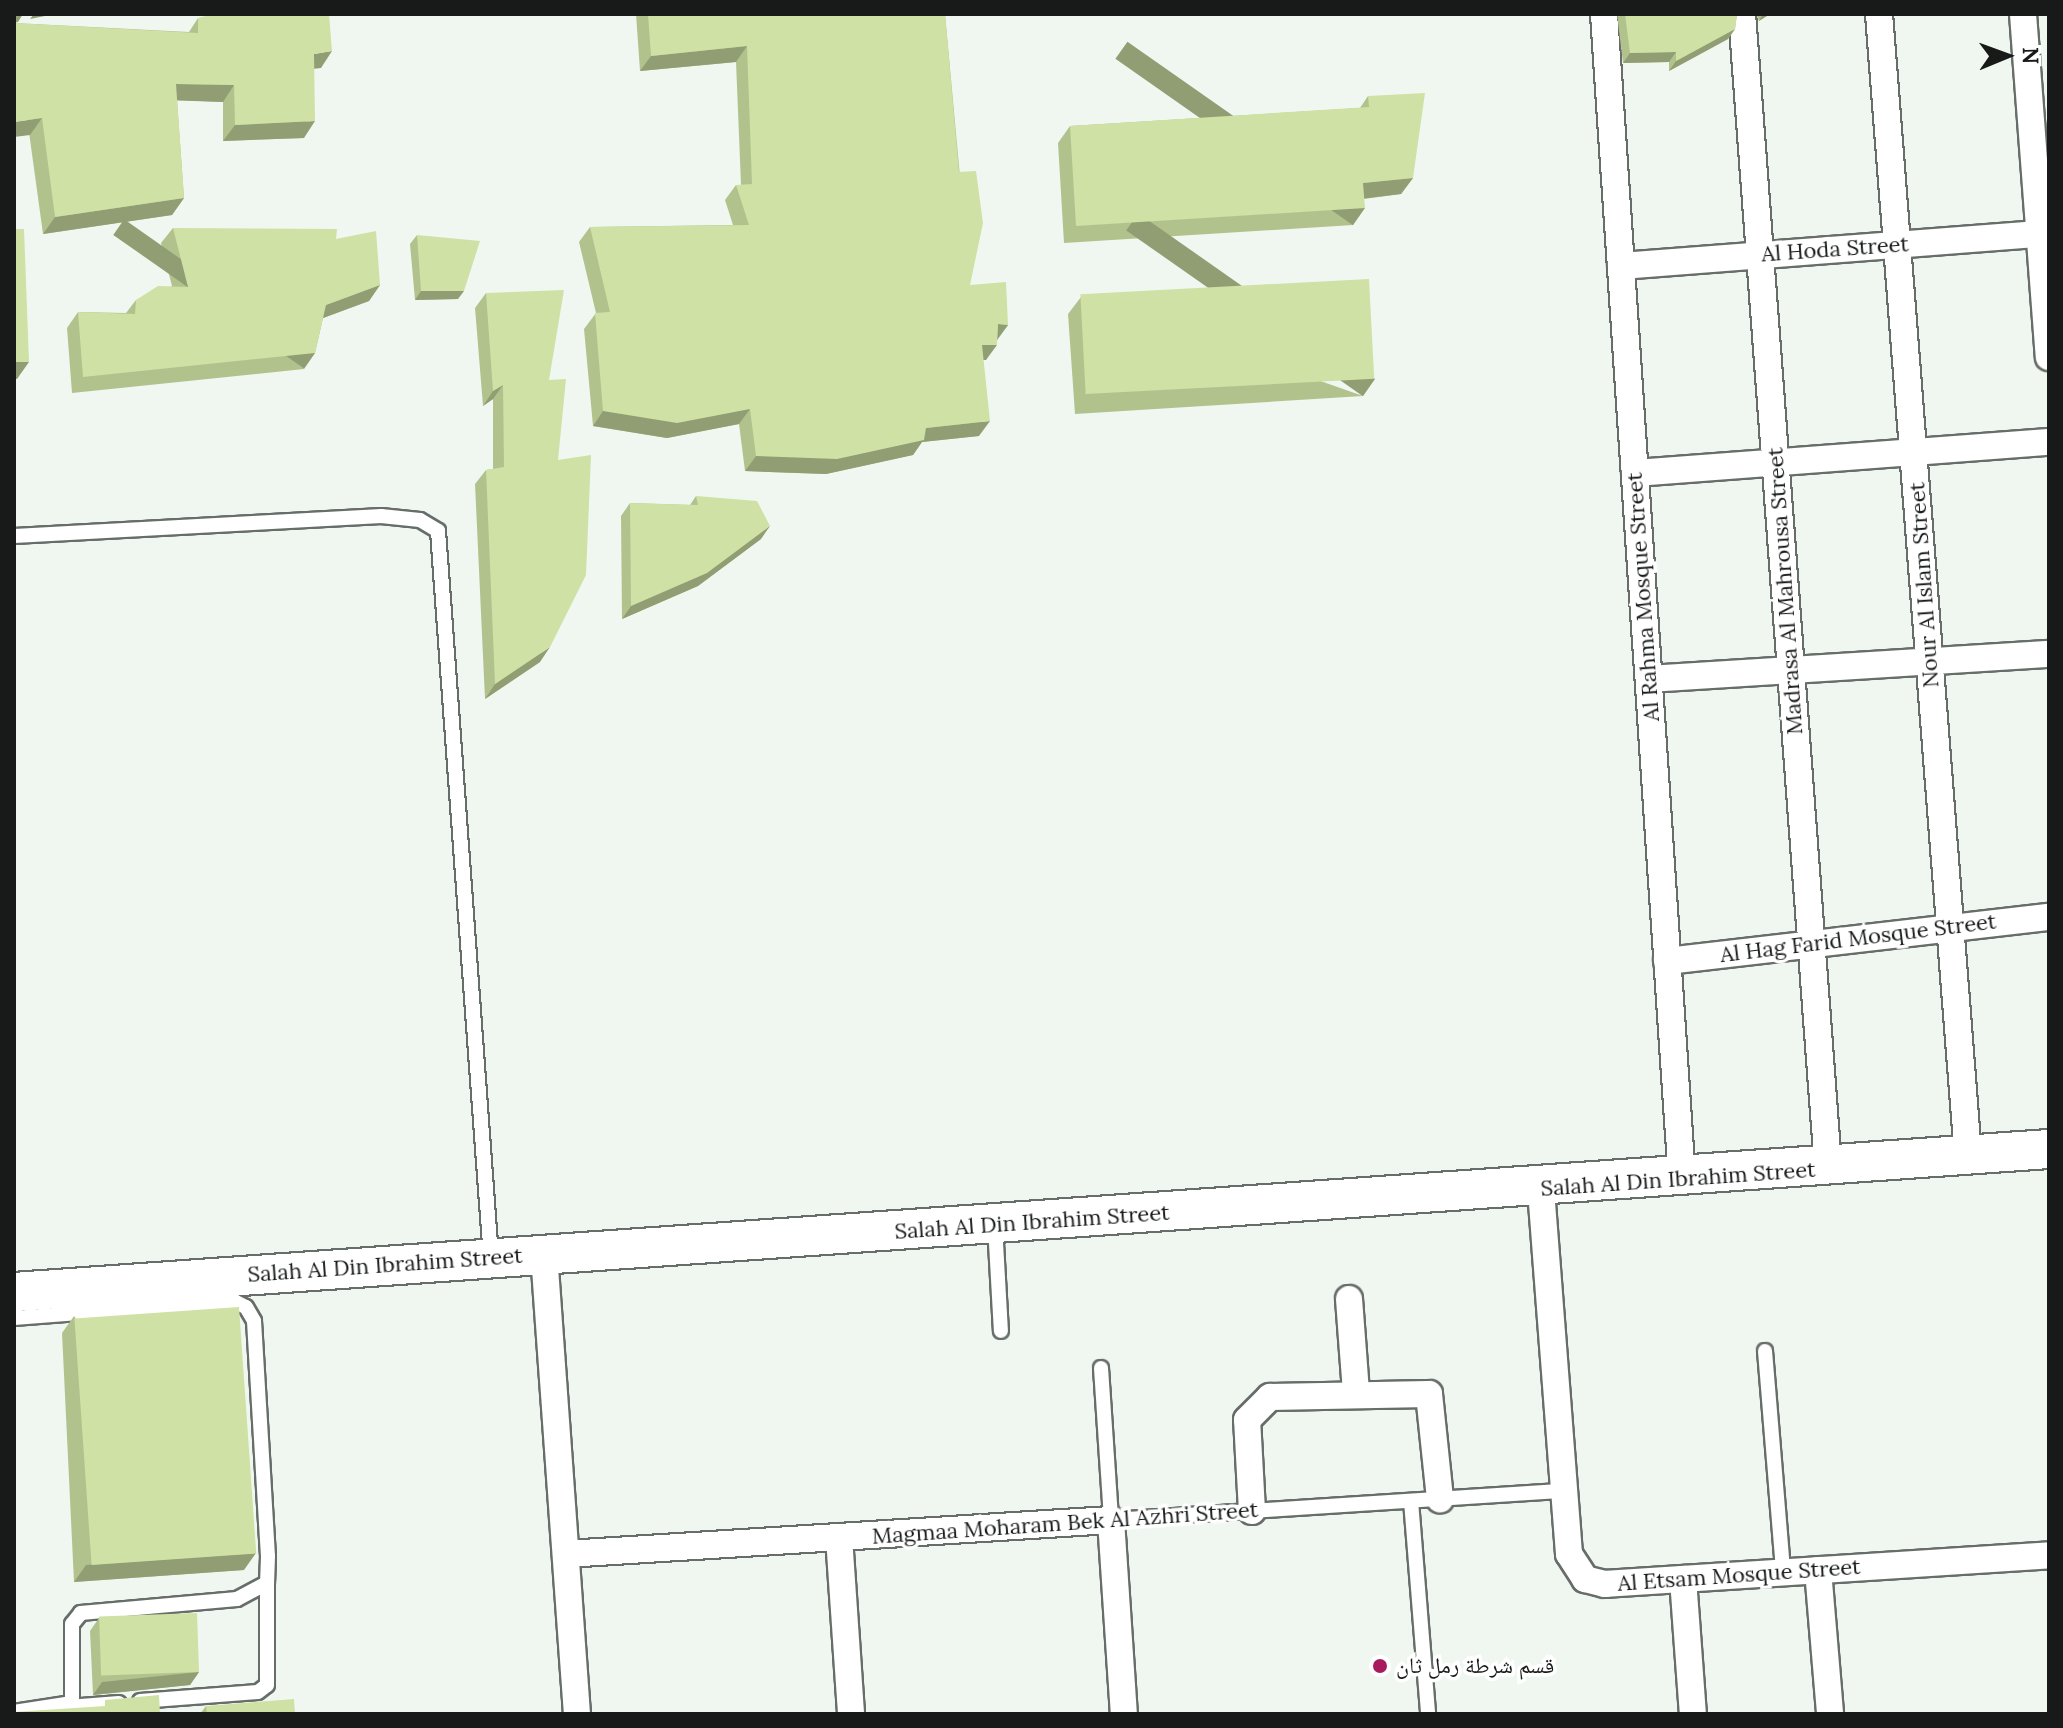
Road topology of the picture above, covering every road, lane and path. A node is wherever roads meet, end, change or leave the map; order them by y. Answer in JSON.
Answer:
{"nodes":[{"id":1,"x":1604,"y":14,"type":"edge"},
{"id":2,"x":1742,"y":14,"type":"edge"},
{"id":3,"x":1879,"y":14,"type":"edge"},
{"id":4,"x":2023,"y":14,"type":"edge"},
{"id":5,"x":2044,"y":234,"type":"edge"},
{"id":6,"x":1897,"y":245,"type":"junction"},
{"id":7,"x":1760,"y":255,"type":"junction"},
{"id":8,"x":1621,"y":266,"type":"junction"},
{"id":9,"x":2049,"y":357,"type":"edge"},
{"id":10,"x":2049,"y":442,"type":"edge"},
{"id":11,"x":1913,"y":452,"type":"junction"},
{"id":12,"x":1775,"y":462,"type":"junction"},
{"id":13,"x":1635,"y":473,"type":"junction"},
{"id":14,"x":14,"y":536,"type":"edge"},
{"id":15,"x":2049,"y":654,"type":"edge"},
{"id":16,"x":1930,"y":662,"type":"junction"},
{"id":17,"x":1791,"y":671,"type":"junction"},
{"id":18,"x":1649,"y":679,"type":"junction"},
{"id":19,"x":2049,"y":917,"type":"edge"},
{"id":20,"x":1950,"y":923,"type":"junction"},
{"id":21,"x":1812,"y":947,"type":"junction"},
{"id":22,"x":1667,"y":961,"type":"junction"},
{"id":23,"x":2049,"y":1149,"type":"edge"},
{"id":24,"x":1968,"y":1156,"type":"junction"},
{"id":25,"x":1828,"y":1167,"type":"junction"},
{"id":26,"x":1682,"y":1179,"type":"junction"},
{"id":27,"x":1541,"y":1190,"type":"junction"},
{"id":28,"x":995,"y":1225,"type":"junction"},
{"id":29,"x":544,"y":1254,"type":"junction"},
{"id":30,"x":491,"y":1258,"type":"junction"},
{"id":31,"x":14,"y":1292,"type":"edge"},
{"id":32,"x":1349,"y":1299,"type":"dead end"},
{"id":33,"x":14,"y":1318,"type":"edge"},
{"id":34,"x":1001,"y":1331,"type":"dead end"},
{"id":35,"x":1765,"y":1351,"type":"dead end"},
{"id":36,"x":1101,"y":1368,"type":"dead end"},
{"id":37,"x":1356,"y":1393,"type":"junction"},
{"id":38,"x":1564,"y":1491,"type":"junction"},
{"id":39,"x":1440,"y":1499,"type":"junction"},
{"id":40,"x":1411,"y":1501,"type":"junction"},
{"id":41,"x":1252,"y":1511,"type":"junction"},
{"id":42,"x":1111,"y":1520,"type":"junction"},
{"id":43,"x":839,"y":1537,"type":"junction"},
{"id":44,"x":566,"y":1554,"type":"junction"},
{"id":45,"x":2049,"y":1555,"type":"edge"},
{"id":46,"x":1818,"y":1570,"type":"junction"},
{"id":47,"x":1783,"y":1572,"type":"junction"},
{"id":48,"x":1683,"y":1579,"type":"junction"},
{"id":49,"x":267,"y":1583,"type":"junction"},
{"id":50,"x":68,"y":1707,"type":"junction"},
{"id":51,"x":14,"y":1712,"type":"edge"},
{"id":52,"x":577,"y":1714,"type":"edge"},
{"id":53,"x":851,"y":1714,"type":"edge"},
{"id":54,"x":1124,"y":1714,"type":"edge"},
{"id":55,"x":1428,"y":1714,"type":"edge"},
{"id":56,"x":1693,"y":1714,"type":"edge"},
{"id":57,"x":1830,"y":1714,"type":"edge"}],
"edges":[{"from":1,"to":8,"type":"street","name":"Al Rahma Mosque Street"},
{"from":2,"to":7,"type":"street","name":"Madrasa Al Mahrousa Street"},
{"from":3,"to":6,"type":"street","name":"Nour Al Islam Street"},
{"from":4,"to":5,"type":"street"},
{"from":5,"to":6,"type":"street","name":"Al Hoda Street"},
{"from":5,"to":9,"type":"street"},
{"from":6,"to":7,"type":"street","name":"Al Hoda Street"},
{"from":6,"to":11,"type":"street","name":"Nour Al Islam Street"},
{"from":7,"to":8,"type":"street","name":"Al Hoda Street"},
{"from":7,"to":12,"type":"street","name":"Madrasa Al Mahrousa Street"},
{"from":8,"to":13,"type":"street","name":"Al Rahma Mosque Street"},
{"from":10,"to":11,"type":"street"},
{"from":11,"to":12,"type":"street"},
{"from":11,"to":16,"type":"street","name":"Nour Al Islam Street"},
{"from":12,"to":13,"type":"street"},
{"from":12,"to":17,"type":"street","name":"Madrasa Al Mahrousa Street"},
{"from":13,"to":18,"type":"street","name":"Al Rahma Mosque Street"},
{"from":14,"to":30,"type":"lane"},
{"from":15,"to":16,"type":"street"},
{"from":16,"to":17,"type":"street"},
{"from":16,"to":20,"type":"street","name":"Nour Al Islam Street"},
{"from":17,"to":18,"type":"street"},
{"from":17,"to":21,"type":"street","name":"Madrasa Al Mahrousa Street"},
{"from":18,"to":22,"type":"street","name":"Al Rahma Mosque Street"},
{"from":19,"to":20,"type":"street","name":"Al Hag Farid Mosque Street"},
{"from":20,"to":21,"type":"street","name":"Al Hag Farid Mosque Street"},
{"from":20,"to":24,"type":"street","name":"Nour Al Islam Street"},
{"from":21,"to":22,"type":"street","name":"Al Hag Farid Mosque Street"},
{"from":21,"to":25,"type":"street","name":"Madrasa Al Mahrousa Street"},
{"from":22,"to":26,"type":"street","name":"Al Rahma Mosque Street"},
{"from":23,"to":24,"type":"street","name":"Salah Al Din Ibrahim Street"},
{"from":24,"to":25,"type":"street","name":"Salah Al Din Ibrahim Street"},
{"from":25,"to":26,"type":"street","name":"Salah Al Din Ibrahim Street"},
{"from":26,"to":27,"type":"street","name":"Salah Al Din Ibrahim Street"},
{"from":27,"to":28,"type":"street","name":"Salah Al Din Ibrahim Street"},
{"from":27,"to":38,"type":"street","name":"Al Etsam Mosque Street"},
{"from":28,"to":29,"type":"street","name":"Salah Al Din Ibrahim Street"},
{"from":28,"to":34,"type":"lane"},
{"from":29,"to":30,"type":"street","name":"Salah Al Din Ibrahim Street"},
{"from":29,"to":44,"type":"street"},
{"from":30,"to":31,"type":"street","name":"Salah Al Din Ibrahim Street"},
{"from":32,"to":37,"type":"street"},
{"from":33,"to":49,"type":"lane"},
{"from":35,"to":47,"type":"lane"},
{"from":36,"to":42,"type":"lane"},
{"from":37,"to":39,"type":"street"},
{"from":37,"to":41,"type":"street"},
{"from":38,"to":39,"type":"lane","name":"Magmaa Moharam Bek Al Azhri Street"},
{"from":38,"to":48,"type":"street","name":"Al Etsam Mosque Street"},
{"from":39,"to":40,"type":"lane","name":"Magmaa Moharam Bek Al Azhri Street"},
{"from":40,"to":41,"type":"lane","name":"Magmaa Moharam Bek Al Azhri Street"},
{"from":40,"to":55,"type":"lane"},
{"from":41,"to":42,"type":"lane","name":"Magmaa Moharam Bek Al Azhri Street"},
{"from":42,"to":43,"type":"street","name":"Magmaa Moharam Bek Al Azhri Street"},
{"from":42,"to":54,"type":"street"},
{"from":43,"to":44,"type":"street","name":"Magmaa Moharam Bek Al Azhri Street"},
{"from":43,"to":53,"type":"street"},
{"from":44,"to":52,"type":"street"},
{"from":45,"to":46,"type":"street","name":"Al Etsam Mosque Street"},
{"from":46,"to":47,"type":"street","name":"Al Etsam Mosque Street"},
{"from":46,"to":57,"type":"street"},
{"from":47,"to":48,"type":"street","name":"Al Etsam Mosque Street"},
{"from":48,"to":56,"type":"street"},
{"from":49,"to":50,"type":"lane"},
{"from":49,"to":50,"type":"lane"},
{"from":50,"to":51,"type":"lane"}]}
